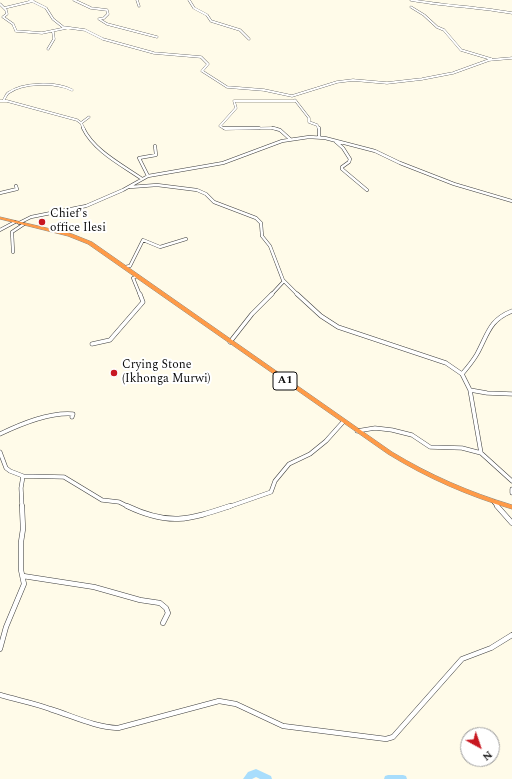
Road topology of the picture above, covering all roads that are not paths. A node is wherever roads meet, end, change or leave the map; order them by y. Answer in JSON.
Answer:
{"nodes":[{"id":1,"x":74,"y":0,"type":"edge"},
{"id":2,"x":137,"y":0,"type":"edge"},
{"id":3,"x":189,"y":0,"type":"edge"},
{"id":4,"x":412,"y":0,"type":"edge"},
{"id":5,"x":419,"y":0,"type":"edge"},
{"id":6,"x":31,"y":1,"type":"edge"},
{"id":7,"x":0,"y":4,"type":"edge"},
{"id":8,"x":139,"y":6,"type":"dead end"},
{"id":9,"x":411,"y":7,"type":"dead end"},
{"id":10,"x":4,"y":8,"type":"junction"},
{"id":11,"x":512,"y":13,"type":"edge"},
{"id":12,"x":68,"y":28,"type":"junction"},
{"id":13,"x":53,"y":32,"type":"junction"},
{"id":14,"x":157,"y":36,"type":"dead end"},
{"id":15,"x":249,"y":39,"type":"dead end"},
{"id":16,"x":48,"y":49,"type":"dead end"},
{"id":17,"x":512,"y":58,"type":"edge"},
{"id":18,"x":491,"y":59,"type":"junction"},
{"id":19,"x":72,"y":90,"type":"dead end"},
{"id":20,"x":292,"y":96,"type":"junction"},
{"id":21,"x":2,"y":101,"type":"edge"},
{"id":22,"x":296,"y":101,"type":"junction"},
{"id":23,"x":89,"y":117,"type":"dead end"},
{"id":24,"x":81,"y":123,"type":"junction"},
{"id":25,"x":319,"y":137,"type":"junction"},
{"id":26,"x":290,"y":139,"type":"junction"},
{"id":27,"x":334,"y":140,"type":"junction"},
{"id":28,"x":155,"y":146,"type":"dead end"},
{"id":29,"x":148,"y":176,"type":"junction"},
{"id":30,"x":142,"y":179,"type":"junction"},
{"id":31,"x":16,"y":186,"type":"dead end"},
{"id":32,"x":130,"y":187,"type":"junction"},
{"id":33,"x":367,"y":190,"type":"dead end"},
{"id":34,"x":0,"y":193,"type":"edge"},
{"id":35,"x":512,"y":201,"type":"edge"},
{"id":36,"x":0,"y":218,"type":"edge"},
{"id":37,"x":19,"y":223,"type":"junction"},
{"id":38,"x":0,"y":230,"type":"edge"},
{"id":39,"x":186,"y":239,"type":"dead end"},
{"id":40,"x":14,"y":252,"type":"dead end"},
{"id":41,"x":125,"y":267,"type":"junction"},
{"id":42,"x":137,"y":276,"type":"junction"},
{"id":43,"x":284,"y":281,"type":"junction"},
{"id":44,"x":512,"y":311,"type":"edge"},
{"id":45,"x":230,"y":342,"type":"junction"},
{"id":46,"x":92,"y":344,"type":"dead end"},
{"id":47,"x":462,"y":374,"type":"junction"},
{"id":48,"x":470,"y":390,"type":"junction"},
{"id":49,"x":512,"y":394,"type":"edge"},
{"id":50,"x":72,"y":418,"type":"dead end"},
{"id":51,"x":343,"y":422,"type":"junction"},
{"id":52,"x":356,"y":431,"type":"junction"},
{"id":53,"x":0,"y":434,"type":"edge"},
{"id":54,"x":0,"y":452,"type":"edge"},
{"id":55,"x":481,"y":452,"type":"junction"},
{"id":56,"x":22,"y":476,"type":"junction"},
{"id":57,"x":512,"y":481,"type":"edge"},
{"id":58,"x":512,"y":488,"type":"edge"},
{"id":59,"x":512,"y":492,"type":"edge"},
{"id":60,"x":494,"y":502,"type":"junction"},
{"id":61,"x":512,"y":507,"type":"edge"},
{"id":62,"x":512,"y":523,"type":"edge"},
{"id":63,"x":22,"y":576,"type":"junction"},
{"id":64,"x":163,"y":623,"type":"dead end"},
{"id":65,"x":512,"y":635,"type":"edge"},
{"id":66,"x":0,"y":649,"type":"edge"},
{"id":67,"x":0,"y":694,"type":"edge"}],
"edges":[{"from":1,"to":14,"type":"street"},
{"from":2,"to":8,"type":"street"},
{"from":3,"to":15,"type":"street"},
{"from":4,"to":5,"type":"street"},
{"from":4,"to":11,"type":"street"},
{"from":6,"to":10,"type":"street"},
{"from":6,"to":12,"type":"street"},
{"from":7,"to":10,"type":"street"},
{"from":9,"to":18,"type":"street"},
{"from":10,"to":13,"type":"street"},
{"from":12,"to":13,"type":"street"},
{"from":12,"to":20,"type":"street"},
{"from":13,"to":16,"type":"street"},
{"from":17,"to":18,"type":"street"},
{"from":18,"to":20,"type":"street"},
{"from":19,"to":21,"type":"street"},
{"from":20,"to":22,"type":"street"},
{"from":21,"to":24,"type":"street"},
{"from":22,"to":25,"type":"street"},
{"from":22,"to":26,"type":"street"},
{"from":23,"to":24,"type":"street"},
{"from":24,"to":30,"type":"street"},
{"from":25,"to":26,"type":"street"},
{"from":25,"to":27,"type":"street"},
{"from":26,"to":29,"type":"street"},
{"from":27,"to":33,"type":"street"},
{"from":27,"to":35,"type":"street"},
{"from":28,"to":29,"type":"street"},
{"from":29,"to":30,"type":"street"},
{"from":30,"to":32,"type":"street"},
{"from":31,"to":34,"type":"street"},
{"from":32,"to":37,"type":"street"},
{"from":32,"to":43,"type":"street"},
{"from":36,"to":37,"type":"highway","number":"A1"},
{"from":37,"to":38,"type":"street"},
{"from":37,"to":40,"type":"street"},
{"from":37,"to":41,"type":"highway","number":"A1"},
{"from":39,"to":41,"type":"street"},
{"from":41,"to":42,"type":"highway","number":"A1"},
{"from":42,"to":45,"type":"highway","number":"A1"},
{"from":42,"to":46,"type":"street"},
{"from":43,"to":45,"type":"street"},
{"from":43,"to":47,"type":"street"},
{"from":44,"to":47,"type":"street"},
{"from":45,"to":51,"type":"highway","number":"A1"},
{"from":47,"to":48,"type":"street"},
{"from":48,"to":49,"type":"street"},
{"from":48,"to":55,"type":"street"},
{"from":50,"to":53,"type":"street"},
{"from":51,"to":52,"type":"highway","number":"A1"},
{"from":51,"to":56,"type":"street"},
{"from":52,"to":55,"type":"street"},
{"from":52,"to":60,"type":"highway","number":"A1"},
{"from":54,"to":56,"type":"street"},
{"from":55,"to":57,"type":"street"},
{"from":56,"to":63,"type":"street"},
{"from":58,"to":59,"type":"street"},
{"from":60,"to":61,"type":"highway","number":"A1"},
{"from":60,"to":62,"type":"street"},
{"from":63,"to":64,"type":"street"},
{"from":63,"to":66,"type":"street"},
{"from":65,"to":67,"type":"street"}]}
